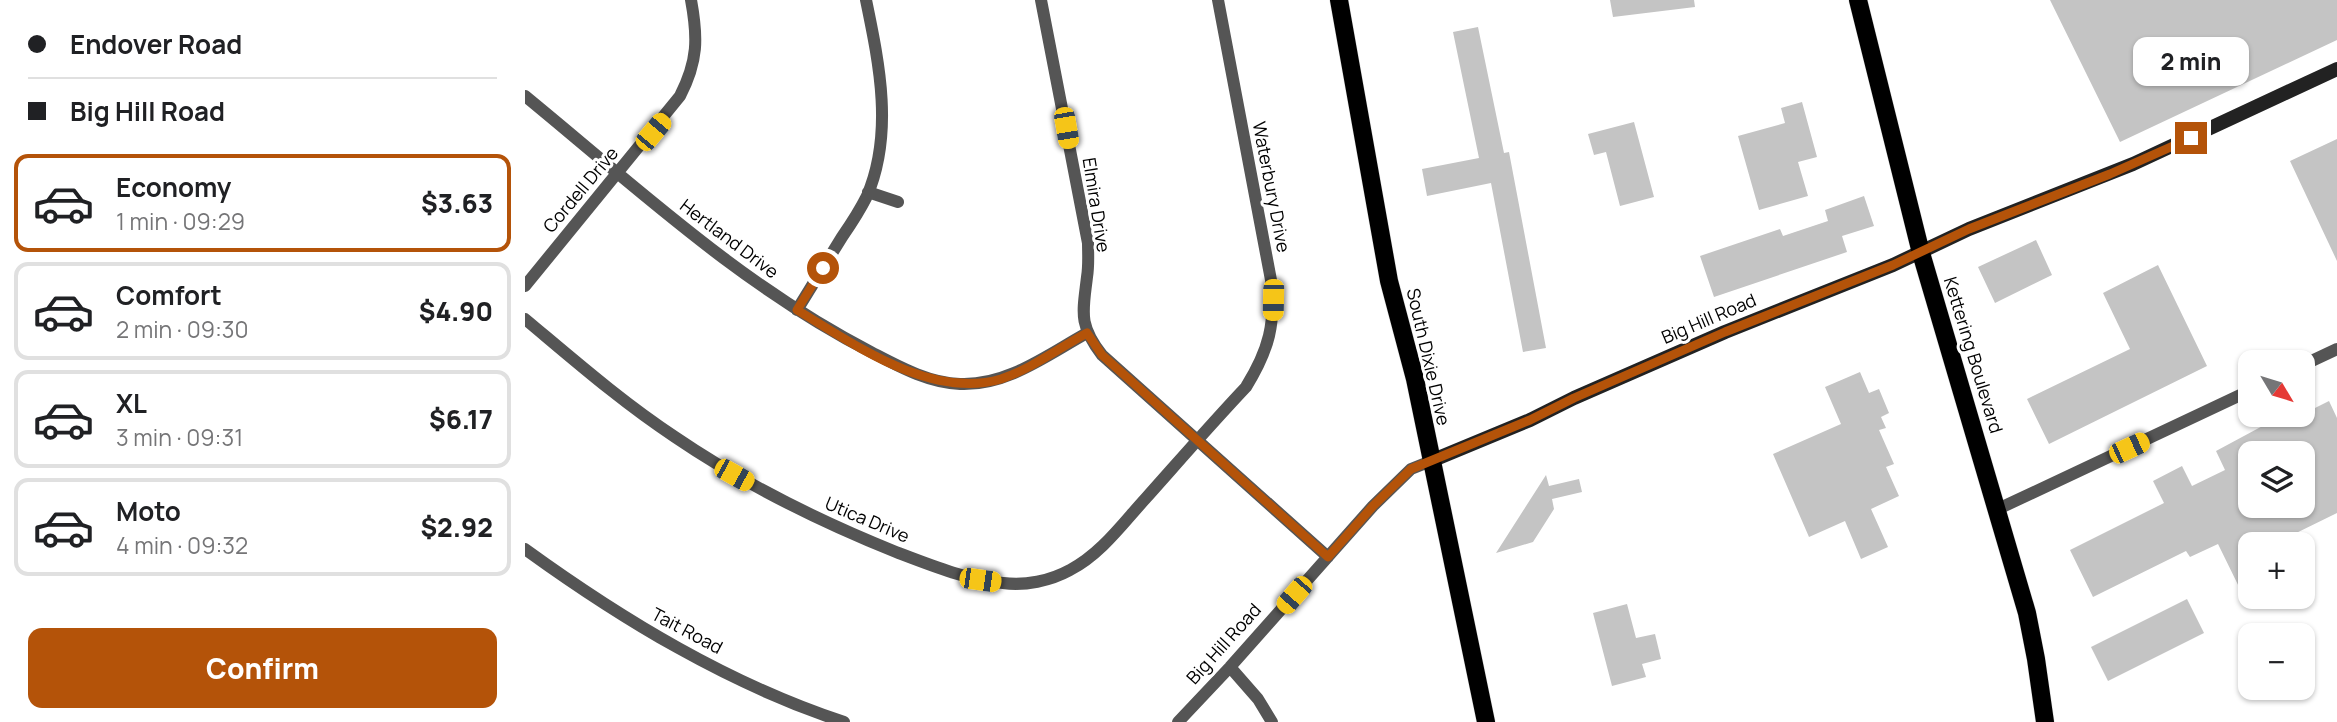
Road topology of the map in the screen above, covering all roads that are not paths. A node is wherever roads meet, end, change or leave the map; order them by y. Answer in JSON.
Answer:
{"nodes":[{"id":1,"x":691,"y":0,"type":"edge"},
{"id":2,"x":866,"y":0,"type":"edge"},
{"id":3,"x":1041,"y":0,"type":"edge"},
{"id":4,"x":1217,"y":0,"type":"edge"},
{"id":5,"x":1339,"y":0,"type":"edge"},
{"id":6,"x":1858,"y":0,"type":"edge"},
{"id":7,"x":2337,"y":69,"type":"edge"},
{"id":8,"x":525,"y":96,"type":"edge"},
{"id":9,"x":618,"y":173,"type":"junction"},
{"id":10,"x":868,"y":192,"type":"junction"},
{"id":11,"x":898,"y":202,"type":"dead end"},
{"id":12,"x":1921,"y":253,"type":"junction"},
{"id":13,"x":525,"y":286,"type":"edge"},
{"id":14,"x":797,"y":310,"type":"junction"},
{"id":15,"x":525,"y":319,"type":"edge"},
{"id":16,"x":1087,"y":333,"type":"junction"},
{"id":17,"x":2337,"y":349,"type":"edge"},
{"id":18,"x":2315,"y":359,"type":"edge"},
{"id":19,"x":2238,"y":396,"type":"edge"},
{"id":20,"x":1197,"y":441,"type":"junction"},
{"id":21,"x":1431,"y":461,"type":"junction"},
{"id":22,"x":1997,"y":509,"type":"junction"},
{"id":23,"x":525,"y":549,"type":"edge"},
{"id":24,"x":1328,"y":557,"type":"junction"},
{"id":25,"x":1230,"y":667,"type":"junction"},
{"id":26,"x":843,"y":722,"type":"edge"},
{"id":27,"x":1178,"y":722,"type":"edge"},
{"id":28,"x":1272,"y":722,"type":"edge"},
{"id":29,"x":1486,"y":722,"type":"edge"},
{"id":30,"x":2045,"y":722,"type":"edge"}],
"edges":[{"from":1,"to":9,"type":"street","name":"Cordell Drive"},
{"from":2,"to":10,"type":"street"},
{"from":3,"to":16,"type":"street","name":"Elmira Drive"},
{"from":4,"to":20,"type":"street","name":"Waterbury Drive"},
{"from":5,"to":21,"type":"main road","name":"South Dixie Drive"},
{"from":6,"to":12,"type":"main road","name":"Kettering Boulevard"},
{"from":7,"to":12,"type":"street","name":"Big Hill Road"},
{"from":8,"to":9,"type":"street","name":"Hertland Drive"},
{"from":9,"to":13,"type":"street","name":"Cordell Drive"},
{"from":9,"to":14,"type":"street","name":"Hertland Drive"},
{"from":10,"to":11,"type":"street"},
{"from":10,"to":14,"type":"street"},
{"from":12,"to":21,"type":"street","name":"Big Hill Road"},
{"from":12,"to":22,"type":"main road","name":"Kettering Boulevard"},
{"from":14,"to":16,"type":"street","name":"Hertland Drive"},
{"from":15,"to":20,"type":"street","name":"Utica Drive"},
{"from":16,"to":20,"type":"street"},
{"from":17,"to":18,"type":"street"},
{"from":19,"to":22,"type":"street"},
{"from":20,"to":24,"type":"street"},
{"from":21,"to":24,"type":"street","name":"Big Hill Road"},
{"from":21,"to":29,"type":"main road","name":"South Dixie Drive"},
{"from":22,"to":30,"type":"main road","name":"Kettering Boulevard"},
{"from":23,"to":26,"type":"street","name":"Tait Road"},
{"from":24,"to":25,"type":"street","name":"Big Hill Road"},
{"from":25,"to":27,"type":"street","name":"Big Hill Road"},
{"from":25,"to":28,"type":"street"}]}
